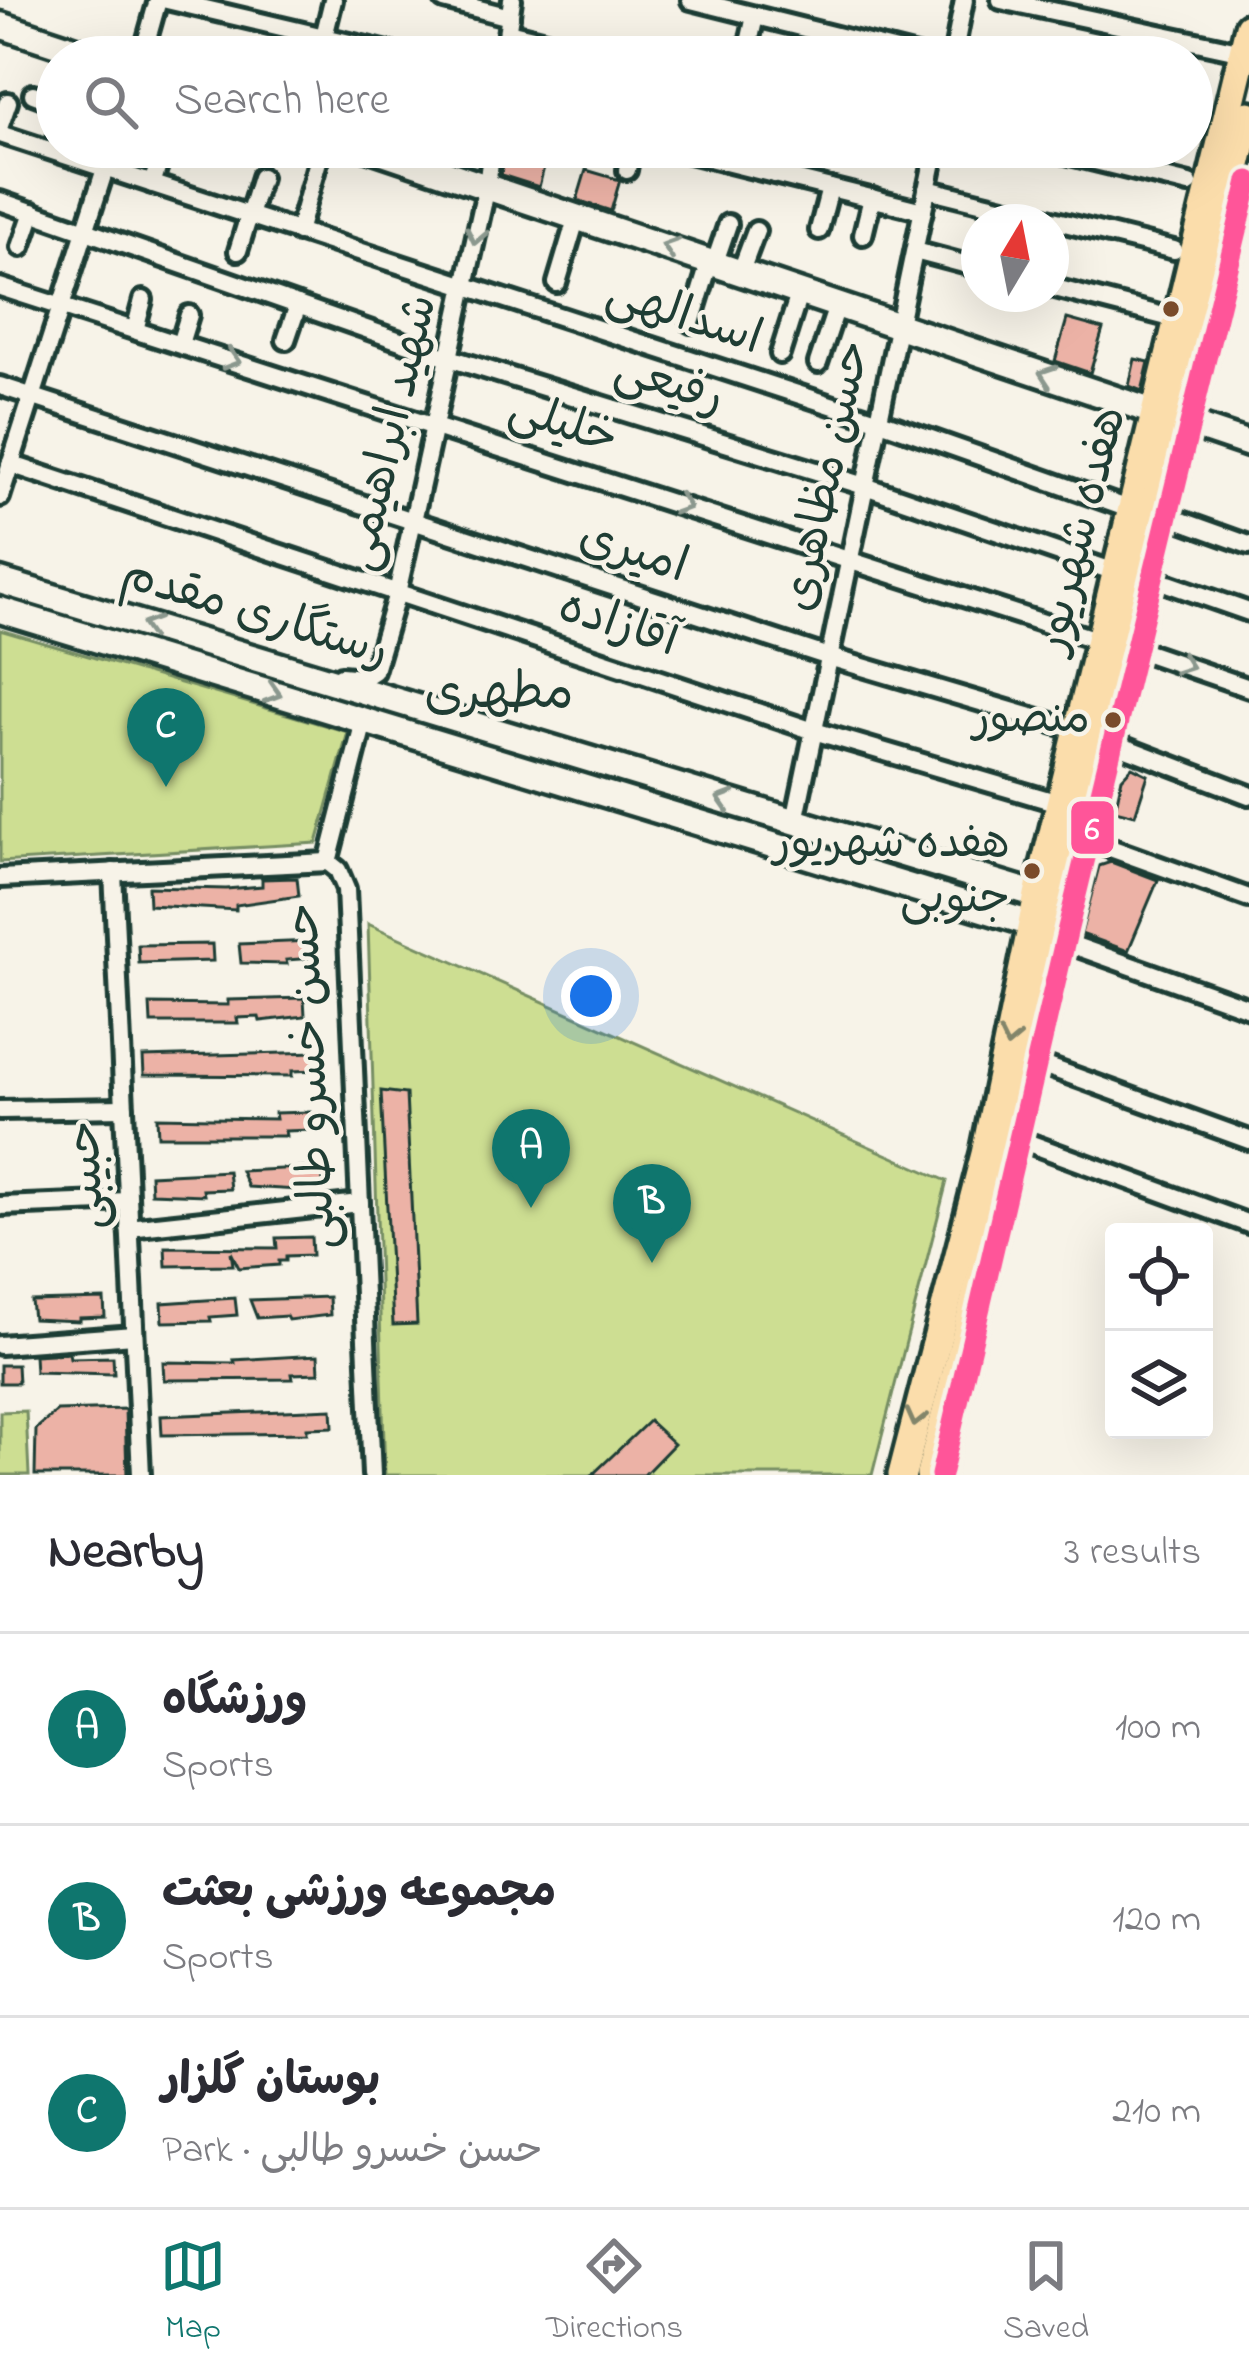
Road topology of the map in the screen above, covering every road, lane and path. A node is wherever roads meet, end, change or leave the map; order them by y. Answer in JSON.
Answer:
{"nodes":[{"id":1,"x":158,"y":0,"type":"edge"},
{"id":2,"x":167,"y":0,"type":"edge"},
{"id":3,"x":333,"y":0,"type":"edge"},
{"id":4,"x":444,"y":0,"type":"edge"},
{"id":5,"x":692,"y":0,"type":"edge"},
{"id":6,"x":964,"y":0,"type":"edge"},
{"id":7,"x":1001,"y":0,"type":"edge"},
{"id":8,"x":510,"y":16,"type":"edge"},
{"id":9,"x":755,"y":16,"type":"junction"},
{"id":10,"x":0,"y":25,"type":"edge"},
{"id":11,"x":148,"y":36,"type":"edge"},
{"id":12,"x":320,"y":36,"type":"edge"},
{"id":13,"x":324,"y":36,"type":"edge"},
{"id":14,"x":547,"y":36,"type":"edge"},
{"id":15,"x":751,"y":36,"type":"edge"},
{"id":16,"x":836,"y":36,"type":"edge"},
{"id":17,"x":957,"y":36,"type":"edge"},
{"id":18,"x":36,"y":37,"type":"edge"},
{"id":19,"x":1246,"y":40,"type":"edge"},
{"id":20,"x":33,"y":94,"type":"dead end"},
{"id":21,"x":36,"y":95,"type":"edge"},
{"id":22,"x":8,"y":101,"type":"dead end"},
{"id":23,"x":1249,"y":115,"type":"edge"},
{"id":24,"x":0,"y":130,"type":"edge"},
{"id":25,"x":36,"y":143,"type":"edge"},
{"id":26,"x":157,"y":168,"type":"edge"},
{"id":27,"x":316,"y":168,"type":"edge"},
{"id":28,"x":432,"y":168,"type":"edge"},
{"id":29,"x":489,"y":168,"type":"edge"},
{"id":30,"x":750,"y":168,"type":"edge"},
{"id":31,"x":931,"y":168,"type":"edge"},
{"id":32,"x":1124,"y":168,"type":"edge"},
{"id":33,"x":105,"y":169,"type":"joint"},
{"id":34,"x":261,"y":177,"type":"dead end"},
{"id":35,"x":152,"y":184,"type":"junction"},
{"id":36,"x":1189,"y":184,"type":"dead end"},
{"id":37,"x":487,"y":186,"type":"junction"},
{"id":38,"x":1240,"y":186,"type":"edge"},
{"id":39,"x":830,"y":188,"type":"junction"},
{"id":40,"x":927,"y":189,"type":"junction"},
{"id":41,"x":872,"y":198,"type":"junction"},
{"id":42,"x":0,"y":201,"type":"edge"},
{"id":43,"x":923,"y":211,"type":"junction"},
{"id":44,"x":33,"y":212,"type":"junction"},
{"id":45,"x":250,"y":216,"type":"junction"},
{"id":46,"x":577,"y":216,"type":"junction"},
{"id":47,"x":728,"y":224,"type":"dead end"},
{"id":48,"x":85,"y":229,"type":"junction"},
{"id":49,"x":820,"y":230,"type":"dead end"},
{"id":50,"x":756,"y":231,"type":"dead end"},
{"id":51,"x":298,"y":232,"type":"junction"},
{"id":52,"x":863,"y":235,"type":"dead end"},
{"id":53,"x":21,"y":247,"type":"dead end"},
{"id":54,"x":1174,"y":250,"type":"dead end"},
{"id":55,"x":238,"y":251,"type":"dead end"},
{"id":56,"x":915,"y":251,"type":"junction"},
{"id":57,"x":713,"y":262,"type":"junction"},
{"id":58,"x":961,"y":263,"type":"edge"},
{"id":59,"x":741,"y":271,"type":"junction"},
{"id":60,"x":556,"y":283,"type":"dead end"},
{"id":61,"x":0,"y":287,"type":"edge"},
{"id":62,"x":465,"y":287,"type":"junction"},
{"id":63,"x":800,"y":291,"type":"junction"},
{"id":64,"x":1069,"y":292,"type":"edge"},
{"id":65,"x":143,"y":300,"type":"dead end"},
{"id":66,"x":838,"y":303,"type":"junction"},
{"id":67,"x":58,"y":305,"type":"junction"},
{"id":68,"x":298,"y":305,"type":"junction"},
{"id":69,"x":189,"y":315,"type":"dead end"},
{"id":70,"x":1179,"y":320,"type":"junction"},
{"id":71,"x":692,"y":323,"type":"dead end"},
{"id":72,"x":901,"y":324,"type":"junction"},
{"id":73,"x":135,"y":330,"type":"junction"},
{"id":74,"x":286,"y":340,"type":"dead end"},
{"id":75,"x":180,"y":344,"type":"junction"},
{"id":76,"x":780,"y":354,"type":"dead end"},
{"id":77,"x":449,"y":358,"type":"junction"},
{"id":78,"x":818,"y":363,"type":"dead end"},
{"id":79,"x":0,"y":386,"type":"edge"},
{"id":80,"x":31,"y":396,"type":"junction"},
{"id":81,"x":1166,"y":417,"type":"junction"},
{"id":82,"x":880,"y":421,"type":"junction"},
{"id":83,"x":435,"y":424,"type":"junction"},
{"id":84,"x":1249,"y":444,"type":"edge"},
{"id":85,"x":4,"y":480,"type":"edge"},
{"id":86,"x":865,"y":486,"type":"junction"},
{"id":87,"x":1132,"y":509,"type":"junction"},
{"id":88,"x":1182,"y":521,"type":"dead end"},
{"id":89,"x":413,"y":523,"type":"junction"},
{"id":90,"x":1249,"y":545,"type":"edge"},
{"id":91,"x":848,"y":559,"type":"junction"},
{"id":92,"x":1118,"y":573,"type":"junction"},
{"id":93,"x":0,"y":580,"type":"edge"},
{"id":94,"x":1169,"y":584,"type":"dead end"},
{"id":95,"x":397,"y":593,"type":"junction"},
{"id":96,"x":0,"y":610,"type":"edge"},
{"id":97,"x":1249,"y":612,"type":"edge"},
{"id":98,"x":1110,"y":642,"type":"junction"},
{"id":99,"x":829,"y":657,"type":"junction"},
{"id":100,"x":310,"y":674,"type":"junction"},
{"id":101,"x":1249,"y":688,"type":"edge"},
{"id":102,"x":414,"y":706,"type":"junction"},
{"id":103,"x":364,"y":721,"type":"junction"},
{"id":104,"x":814,"y":731,"type":"junction"},
{"id":105,"x":406,"y":734,"type":"junction"},
{"id":106,"x":1089,"y":734,"type":"junction"},
{"id":107,"x":1249,"y":795,"type":"edge"},
{"id":108,"x":1062,"y":804,"type":"junction"},
{"id":109,"x":795,"y":821,"type":"junction"},
{"id":110,"x":1074,"y":835,"type":"junction"},
{"id":111,"x":328,"y":862,"type":"junction"},
{"id":112,"x":113,"y":872,"type":"junction"},
{"id":113,"x":0,"y":878,"type":"edge"},
{"id":114,"x":1048,"y":898,"type":"junction"},
{"id":115,"x":1249,"y":898,"type":"edge"},
{"id":116,"x":1046,"y":931,"type":"junction"},
{"id":117,"x":1249,"y":1009,"type":"edge"},
{"id":118,"x":1029,"y":1060,"type":"junction"},
{"id":119,"x":124,"y":1108,"type":"junction"},
{"id":120,"x":0,"y":1110,"type":"edge"},
{"id":121,"x":1015,"y":1138,"type":"junction"},
{"id":122,"x":1249,"y":1140,"type":"edge"},
{"id":123,"x":128,"y":1201,"type":"junction"},
{"id":124,"x":360,"y":1202,"type":"junction"},
{"id":125,"x":0,"y":1206,"type":"edge"},
{"id":126,"x":1249,"y":1224,"type":"edge"},
{"id":127,"x":129,"y":1228,"type":"junction"},
{"id":128,"x":134,"y":1335,"type":"junction"},
{"id":129,"x":0,"y":1345,"type":"edge"},
{"id":130,"x":141,"y":1475,"type":"edge"},
{"id":131,"x":372,"y":1475,"type":"edge"},
{"id":132,"x":902,"y":1475,"type":"edge"},
{"id":133,"x":930,"y":1475,"type":"edge"}],
"edges":[{"from":1,"to":11,"type":"street"},
{"from":2,"to":12,"type":"street"},
{"from":3,"to":13,"type":"street"},
{"from":4,"to":8,"type":"street"},
{"from":5,"to":9,"type":"street"},
{"from":6,"to":17,"type":"street"},
{"from":7,"to":19,"type":"street"},
{"from":8,"to":14,"type":"street"},
{"from":9,"to":15,"type":"street"},
{"from":9,"to":16,"type":"street"},
{"from":10,"to":18,"type":"main road"},
{"from":19,"to":70,"type":"main road","name":"هفده شهریور"},
{"from":20,"to":21,"type":"street"},
{"from":22,"to":24,"type":"street"},
{"from":23,"to":38,"type":"main road","name":"هفده شهریور"},
{"from":24,"to":25,"type":"street","name":"اسدالهی"},
{"from":26,"to":35,"type":"street"},
{"from":27,"to":51,"type":"street"},
{"from":28,"to":37,"type":"main road"},
{"from":29,"to":37,"type":"street","name":"شهید ابراهیمی"},
{"from":30,"to":39,"type":"street"},
{"from":31,"to":40,"type":"street","name":"حسن مظاهری"},
{"from":32,"to":36,"type":"street"},
{"from":33,"to":35,"type":"street","name":"اسدالهی"},
{"from":33,"to":48,"type":"street"},
{"from":34,"to":45,"type":"street"},
{"from":35,"to":45,"type":"street","name":"اسدالهی"},
{"from":37,"to":46,"type":"main road"},
{"from":37,"to":62,"type":"street","name":"شهید ابراهیمی","one_way":true},
{"from":38,"to":81,"type":"main road","name":"هفده شهریور"},
{"from":39,"to":41,"type":"street"},
{"from":39,"to":49,"type":"street"},
{"from":40,"to":43,"type":"street","name":"حسن مظاهری"},
{"from":40,"to":54,"type":"street"},
{"from":41,"to":43,"type":"street"},
{"from":41,"to":52,"type":"street"},
{"from":42,"to":44,"type":"street","name":"رفیعی"},
{"from":43,"to":56,"type":"street","name":"حسن مظاهری"},
{"from":44,"to":48,"type":"street","name":"رفیعی"},
{"from":44,"to":53,"type":"street"},
{"from":45,"to":51,"type":"street","name":"اسدالهی"},
{"from":45,"to":55,"type":"street"},
{"from":57,"to":46,"type":"main road","one_way":true},
{"from":46,"to":60,"type":"street"},
{"from":47,"to":57,"type":"street"},
{"from":48,"to":67,"type":"street"},
{"from":48,"to":68,"type":"street","name":"رفیعی"},
{"from":50,"to":59,"type":"street"},
{"from":51,"to":62,"type":"street","name":"اسدالهی"},
{"from":56,"to":58,"type":"street"},
{"from":56,"to":72,"type":"street","name":"حسن مظاهری"},
{"from":57,"to":59,"type":"main road"},
{"from":57,"to":71,"type":"street"},
{"from":59,"to":63,"type":"main road"},
{"from":61,"to":67,"type":"street","name":"خلیلی"},
{"from":62,"to":77,"type":"street","name":"شهید ابراهیمی"},
{"from":62,"to":82,"type":"street","name":"اسدالهی"},
{"from":63,"to":66,"type":"main road"},
{"from":63,"to":76,"type":"street"},
{"from":64,"to":70,"type":"street"},
{"from":65,"to":73,"type":"street"},
{"from":66,"to":72,"type":"main road"},
{"from":66,"to":78,"type":"street"},
{"from":67,"to":73,"type":"street","name":"خلیلی"},
{"from":67,"to":80,"type":"street"},
{"from":68,"to":74,"type":"street"},
{"from":68,"to":77,"type":"street","name":"رفیعی"},
{"from":69,"to":75,"type":"street"},
{"from":70,"to":81,"type":"main road","name":"هفده شهریور"},
{"from":81,"to":72,"type":"main road","one_way":true},
{"from":72,"to":82,"type":"street","name":"حسن مظاهری"},
{"from":73,"to":75,"type":"street","name":"خلیلی"},
{"from":75,"to":83,"type":"street","name":"خلیلی","one_way":true},
{"from":77,"to":83,"type":"street","name":"شهید ابراهیمی"},
{"from":77,"to":86,"type":"street","name":"رفیعی"},
{"from":79,"to":80,"type":"street","name":"امیری"},
{"from":80,"to":85,"type":"street"},
{"from":80,"to":89,"type":"street","name":"امیری"},
{"from":81,"to":84,"type":"main road"},
{"from":81,"to":87,"type":"main road","name":"هفده شهریور"},
{"from":81,"to":98,"type":"main road","name":"هفده شهریور"},
{"from":82,"to":86,"type":"street","name":"حسن مظاهری"},
{"from":82,"to":87,"type":"street","name":"اسدالهی"},
{"from":83,"to":89,"type":"street","name":"شهید ابراهیمی"},
{"from":83,"to":91,"type":"street","name":"خلیلی","one_way":true},
{"from":85,"to":95,"type":"street","name":"آقازاده"},
{"from":86,"to":91,"type":"street","name":"حسن مظاهری"},
{"from":86,"to":92,"type":"street","name":"رفیعی"},
{"from":87,"to":92,"type":"main road","name":"هفده شهریور"},
{"from":88,"to":90,"type":"street"},
{"from":89,"to":95,"type":"street","name":"شهید ابراهیمی"},
{"from":89,"to":99,"type":"street","name":"امیری"},
{"from":91,"to":98,"type":"street","name":"خلیلی"},
{"from":91,"to":99,"type":"street","name":"حسن مظاهری"},
{"from":92,"to":98,"type":"main road","name":"هفده شهریور"},
{"from":100,"to":93,"type":"main road","name":"رستگاری مقدم","one_way":true},
{"from":94,"to":97,"type":"street"},
{"from":95,"to":100,"type":"street","name":"شهید ابراهیمی"},
{"from":95,"to":104,"type":"street","name":"آقازاده"},
{"from":96,"to":103,"type":"main road","name":"رستگاری مقدم","one_way":true},
{"from":98,"to":101,"type":"street","name":"خلیلی","one_way":true},
{"from":98,"to":106,"type":"main road","name":"هفده شهریور"},
{"from":99,"to":104,"type":"street","name":"حسن مظاهری"},
{"from":99,"to":106,"type":"street","name":"امیری"},
{"from":100,"to":102,"type":"main road","name":"رستگاری مقدم"},
{"from":102,"to":105,"type":"main road"},
{"from":109,"to":102,"type":"main road","name":"رستگاری مقدم","one_way":true},
{"from":103,"to":105,"type":"main road","name":"رستگاری مقدم"},
{"from":103,"to":111,"type":"street"},
{"from":104,"to":108,"type":"street","name":"آقازاده"},
{"from":104,"to":109,"type":"street","name":"حسن مظاهری"},
{"from":105,"to":116,"type":"main road","name":"رستگاری مقدم"},
{"from":106,"to":107,"type":"street","name":"امیری"},
{"from":106,"to":108,"type":"main road","name":"هفده شهریور"},
{"from":106,"to":110,"type":"main road","name":"هفده شهریور"},
{"from":108,"to":114,"type":"main road","name":"هفده شهریور"},
{"from":109,"to":114,"type":"main road","name":"رستگاری مقدم"},
{"from":110,"to":114,"type":"main road","name":"هفده شهریور"},
{"from":110,"to":115,"type":"street"},
{"from":111,"to":112,"type":"street","name":"حسن خسرو طالبی"},
{"from":111,"to":124,"type":"street","name":"حسن خسرو طالبی"},
{"from":112,"to":113,"type":"street","name":"حسن خسرو طالبی"},
{"from":112,"to":119,"type":"street","name":"حبیبی"},
{"from":114,"to":116,"type":"main road","name":"هفده شهریور"},
{"from":116,"to":117,"type":"street"},
{"from":116,"to":118,"type":"main road","name":"هفده شهریور"},
{"from":116,"to":132,"type":"main road","name":"هفده شهریور","one_way":true},
{"from":118,"to":121,"type":"main road","name":"هفده شهریور"},
{"from":118,"to":122,"type":"street"},
{"from":119,"to":120,"type":"street"},
{"from":119,"to":123,"type":"street","name":"حبیبی"},
{"from":121,"to":126,"type":"street"},
{"from":121,"to":133,"type":"main road","name":"هفده شهریور"},
{"from":123,"to":125,"type":"street"},
{"from":123,"to":127,"type":"street","name":"حبیبی"},
{"from":124,"to":127,"type":"street"},
{"from":124,"to":131,"type":"street","name":"حسن خسرو طالبی"},
{"from":127,"to":128,"type":"street","name":"حبیبی"},
{"from":128,"to":129,"type":"street"},
{"from":128,"to":130,"type":"street","name":"حبیبی"}]}
